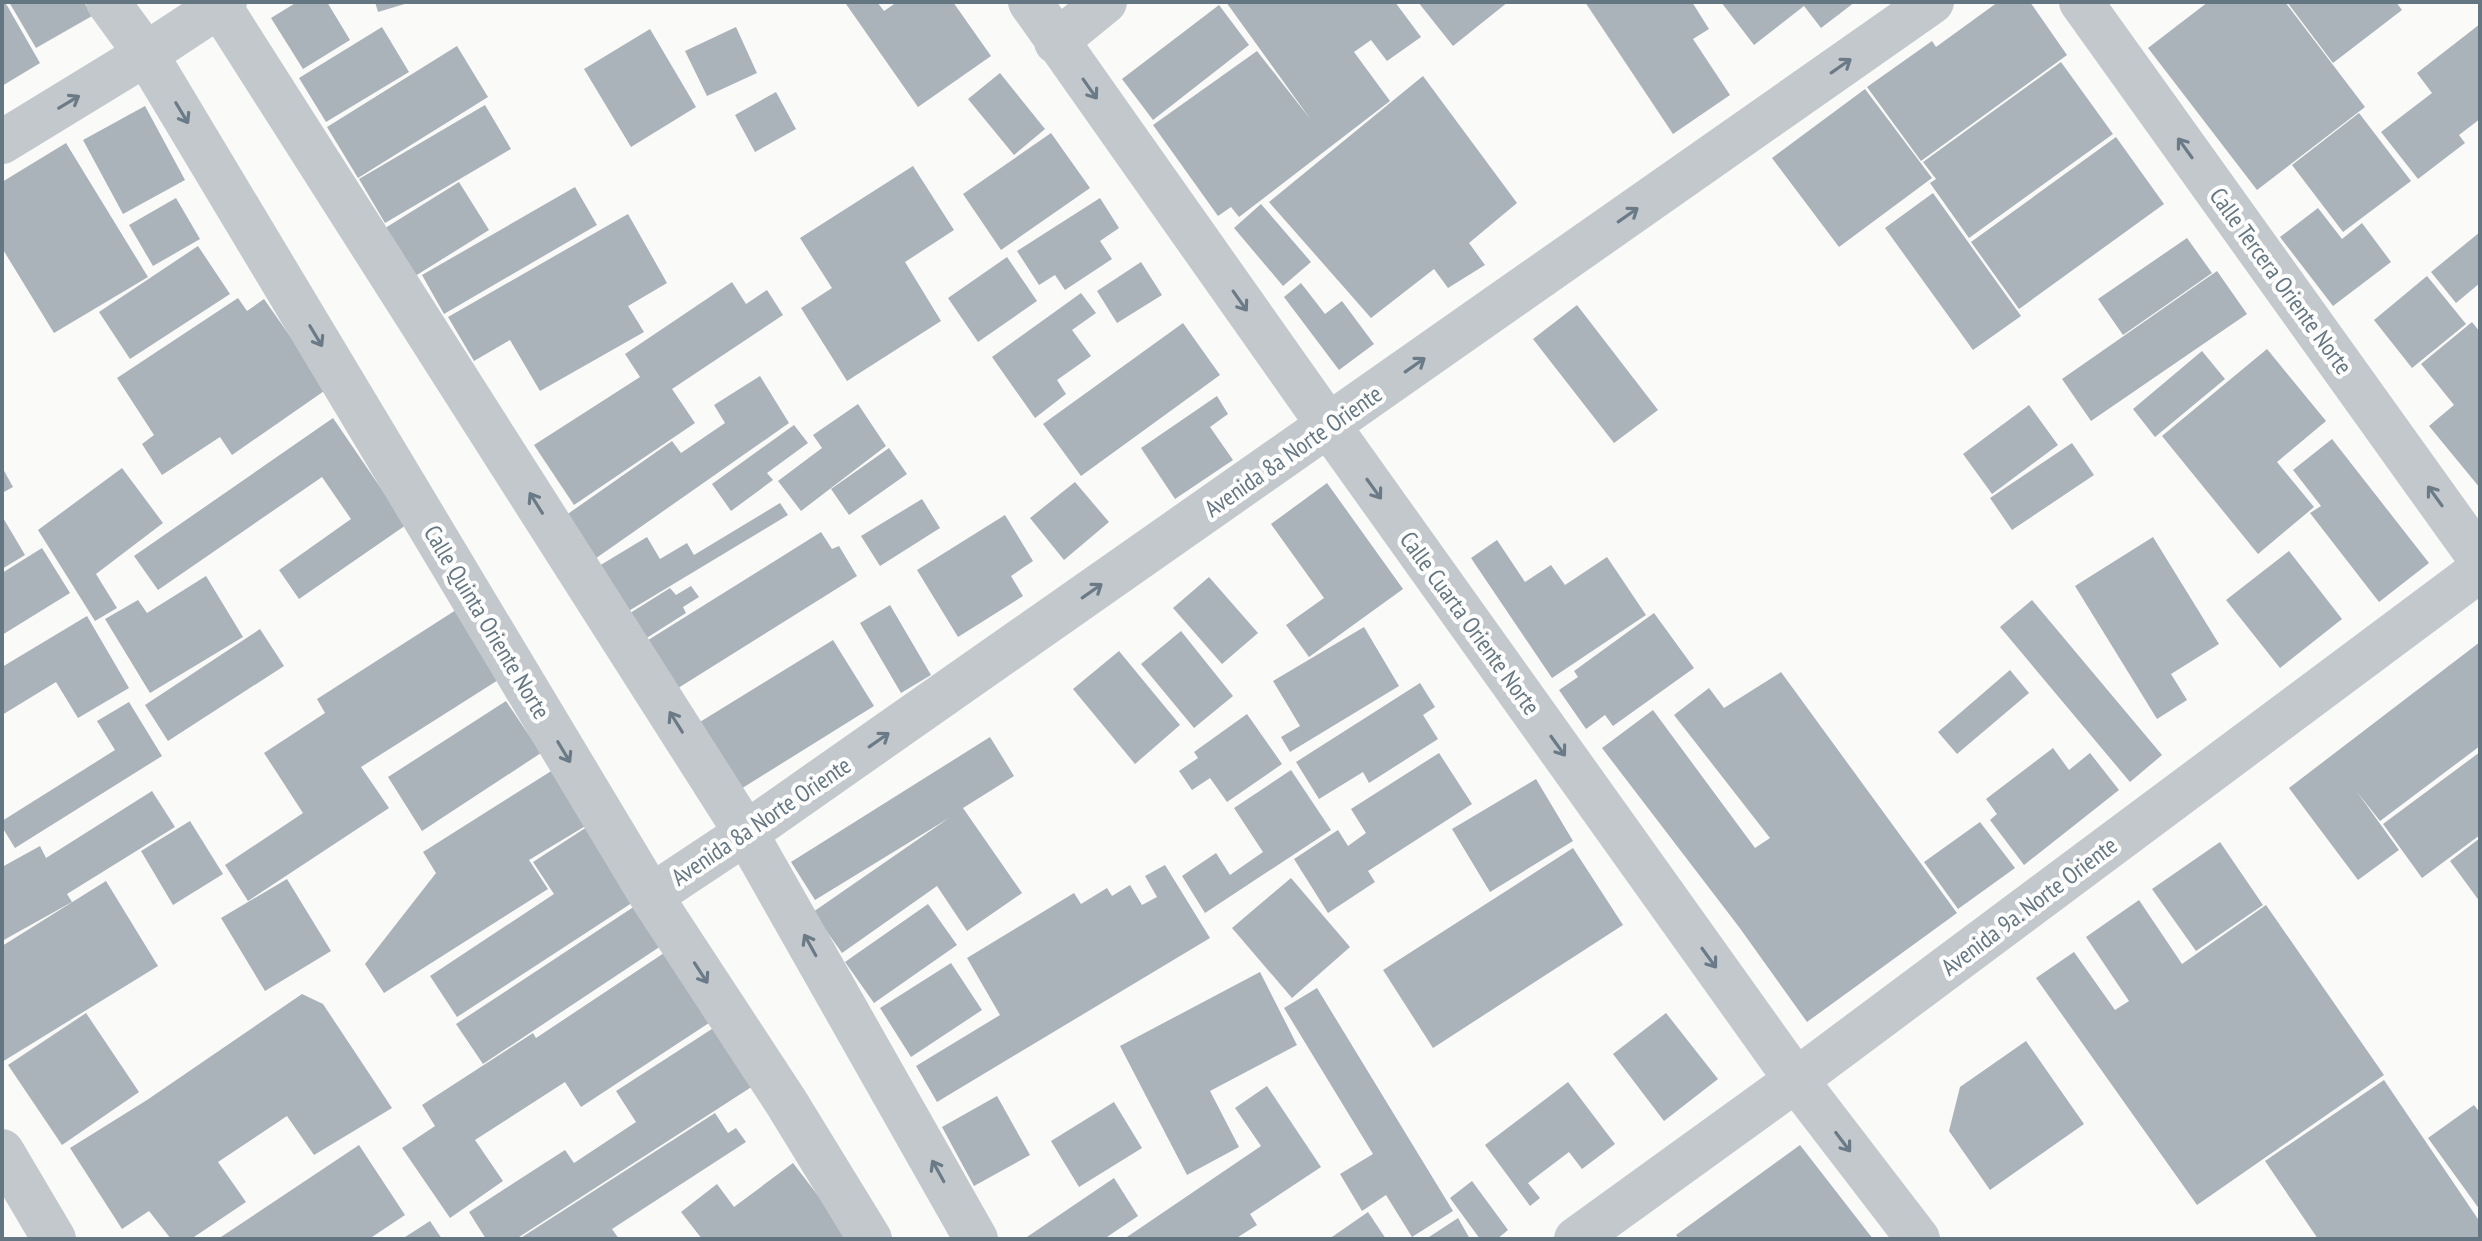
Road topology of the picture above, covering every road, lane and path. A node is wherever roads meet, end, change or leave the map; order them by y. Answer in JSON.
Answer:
{"nodes":[{"id":1,"x":108,"y":2,"type":"edge"},
{"id":2,"x":1030,"y":2,"type":"edge"},
{"id":3,"x":1105,"y":2,"type":"edge"},
{"id":4,"x":1932,"y":2,"type":"edge"},
{"id":5,"x":2081,"y":2,"type":"edge"},
{"id":6,"x":220,"y":3,"type":"edge"},
{"id":7,"x":1056,"y":42,"type":"junction"},
{"id":8,"x":146,"y":54,"type":"junction"},
{"id":9,"x":2,"y":142,"type":"edge"},
{"id":10,"x":1329,"y":426,"type":"junction"},
{"id":11,"x":2480,"y":559,"type":"edge"},
{"id":12,"x":2480,"y":570,"type":"edge"},
{"id":13,"x":746,"y":833,"type":"junction"},
{"id":14,"x":651,"y":896,"type":"junction"},
{"id":15,"x":1796,"y":1080,"type":"junction"},
{"id":16,"x":2,"y":1151,"type":"edge"},
{"id":17,"x":54,"y":1239,"type":"edge"},
{"id":18,"x":870,"y":1239,"type":"edge"},
{"id":19,"x":976,"y":1239,"type":"edge"},
{"id":20,"x":1576,"y":1239,"type":"edge"},
{"id":21,"x":1918,"y":1239,"type":"edge"}],
"edges":[{"from":1,"to":8,"type":"street","name":"Calle Quinta Oriente Norte"},
{"from":2,"to":7,"type":"street","name":"Calle Cuarta Oriente Norte"},
{"from":3,"to":7,"type":"street"},
{"from":10,"to":4,"type":"street","name":"Avenida 8a Norte Oriente","one_way":true},
{"from":11,"to":5,"type":"street","name":"Calle Tercera Oriente Norte","one_way":true},
{"from":6,"to":8,"type":"street"},
{"from":13,"to":6,"type":"street","one_way":true},
{"from":7,"to":10,"type":"street","name":"Calle Cuarta Oriente Norte","one_way":true},
{"from":9,"to":8,"type":"street","one_way":true},
{"from":8,"to":14,"type":"street","name":"Calle Quinta Oriente Norte","one_way":true},
{"from":13,"to":10,"type":"street","name":"Avenida 8a Norte Oriente","one_way":true},
{"from":10,"to":15,"type":"street","name":"Calle Cuarta Oriente Norte","one_way":true},
{"from":12,"to":15,"type":"street","name":"Avenida 9a. Norte Oriente"},
{"from":13,"to":14,"type":"street","name":"Avenida 8a Norte Oriente"},
{"from":19,"to":13,"type":"street","one_way":true},
{"from":14,"to":18,"type":"street","name":"Calle Quinta Oriente Norte","one_way":true},
{"from":15,"to":20,"type":"street","name":"Avenida 9a. Norte Oriente"},
{"from":15,"to":21,"type":"street","name":"Calle Cuarta Oriente Norte","one_way":true},
{"from":16,"to":17,"type":"street"}]}
